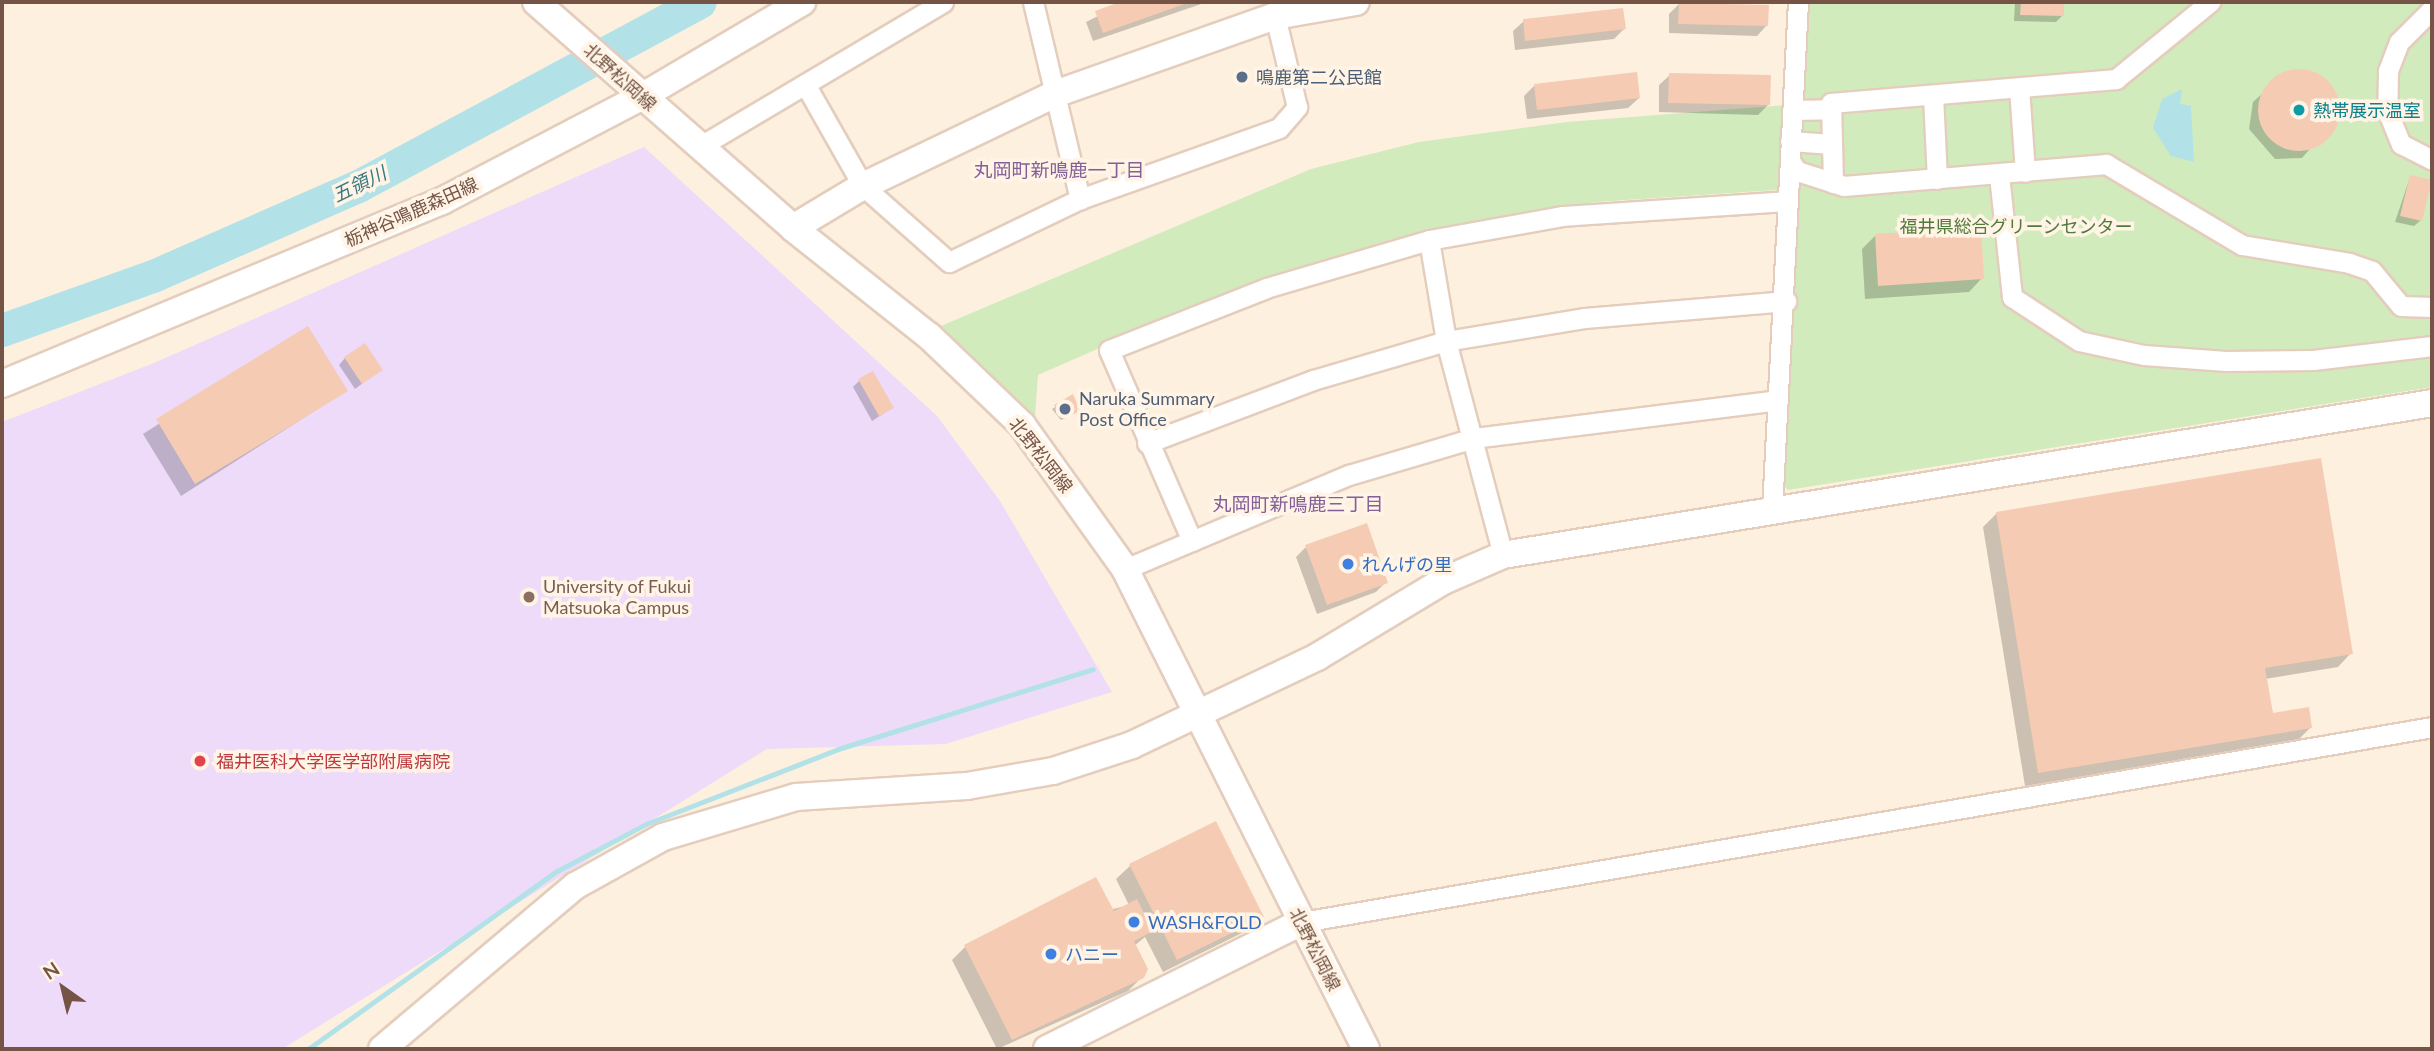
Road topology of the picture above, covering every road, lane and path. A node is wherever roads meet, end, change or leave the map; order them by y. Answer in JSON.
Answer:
{"nodes":[{"id":1,"x":536,"y":2,"type":"edge"},
{"id":2,"x":802,"y":2,"type":"edge"},
{"id":3,"x":943,"y":2,"type":"edge"},
{"id":4,"x":1033,"y":2,"type":"edge"},
{"id":5,"x":1356,"y":2,"type":"edge"},
{"id":6,"x":1798,"y":2,"type":"edge"},
{"id":7,"x":2210,"y":2,"type":"edge"},
{"id":8,"x":2432,"y":9,"type":"edge"},
{"id":9,"x":1275,"y":16,"type":"junction"},
{"id":10,"x":805,"y":84,"type":"junction"},
{"id":11,"x":2019,"y":88,"type":"junction"},
{"id":12,"x":1055,"y":94,"type":"junction"},
{"id":13,"x":1933,"y":95,"type":"junction"},
{"id":14,"x":641,"y":97,"type":"junction"},
{"id":15,"x":1831,"y":109,"type":"junction"},
{"id":16,"x":1791,"y":110,"type":"junction"},
{"id":17,"x":1832,"y":144,"type":"junction"},
{"id":18,"x":699,"y":147,"type":"junction"},
{"id":19,"x":1790,"y":151,"type":"junction"},
{"id":20,"x":2432,"y":160,"type":"edge"},
{"id":21,"x":2025,"y":172,"type":"junction"},
{"id":22,"x":1999,"y":174,"type":"junction"},
{"id":23,"x":1937,"y":179,"type":"junction"},
{"id":24,"x":1833,"y":183,"type":"junction"},
{"id":25,"x":863,"y":186,"type":"junction"},
{"id":26,"x":1080,"y":199,"type":"junction"},
{"id":27,"x":1788,"y":201,"type":"junction"},
{"id":28,"x":793,"y":228,"type":"junction"},
{"id":29,"x":1429,"y":240,"type":"junction"},
{"id":30,"x":1786,"y":301,"type":"junction"},
{"id":31,"x":2432,"y":307,"type":"edge"},
{"id":32,"x":1446,"y":341,"type":"junction"},
{"id":33,"x":2432,"y":346,"type":"edge"},
{"id":34,"x":2,"y":384,"type":"edge"},
{"id":35,"x":1778,"y":400,"type":"junction"},
{"id":36,"x":2432,"y":403,"type":"edge"},
{"id":37,"x":1474,"y":438,"type":"junction"},
{"id":38,"x":1147,"y":443,"type":"junction"},
{"id":39,"x":1772,"y":511,"type":"junction"},
{"id":40,"x":1192,"y":541,"type":"junction"},
{"id":41,"x":1503,"y":555,"type":"junction"},
{"id":42,"x":1125,"y":569,"type":"junction"},
{"id":43,"x":1200,"y":717,"type":"junction"},
{"id":44,"x":2432,"y":727,"type":"edge"},
{"id":45,"x":1302,"y":922,"type":"junction"},
{"id":46,"x":382,"y":1049,"type":"edge"},
{"id":47,"x":1047,"y":1049,"type":"edge"},
{"id":48,"x":1366,"y":1049,"type":"edge"}],
"edges":[{"from":1,"to":14,"type":"street","name":"北野松岡線"},
{"from":2,"to":14,"type":"street","name":"栃神谷鳴鹿森田線"},
{"from":3,"to":10,"type":"street"},
{"from":4,"to":12,"type":"street"},
{"from":5,"to":9,"type":"street"},
{"from":6,"to":16,"type":"street"},
{"from":7,"to":11,"type":"street"},
{"from":8,"to":20,"type":"street"},
{"from":9,"to":12,"type":"street"},
{"from":9,"to":26,"type":"street"},
{"from":10,"to":18,"type":"street"},
{"from":10,"to":25,"type":"street"},
{"from":11,"to":13,"type":"street"},
{"from":11,"to":21,"type":"street"},
{"from":12,"to":25,"type":"street"},
{"from":12,"to":26,"type":"street"},
{"from":13,"to":15,"type":"street"},
{"from":13,"to":23,"type":"street"},
{"from":14,"to":18,"type":"street","name":"北野松岡線"},
{"from":14,"to":34,"type":"street","name":"栃神谷鳴鹿森田線"},
{"from":15,"to":16,"type":"street"},
{"from":15,"to":17,"type":"street"},
{"from":16,"to":19,"type":"street"},
{"from":17,"to":19,"type":"street"},
{"from":17,"to":24,"type":"street"},
{"from":18,"to":28,"type":"street","name":"北野松岡線"},
{"from":19,"to":24,"type":"street"},
{"from":19,"to":27,"type":"street"},
{"from":21,"to":22,"type":"street"},
{"from":21,"to":31,"type":"street"},
{"from":22,"to":23,"type":"street"},
{"from":22,"to":33,"type":"street"},
{"from":23,"to":24,"type":"street"},
{"from":25,"to":26,"type":"street"},
{"from":25,"to":28,"type":"street"},
{"from":27,"to":29,"type":"street"},
{"from":27,"to":30,"type":"street"},
{"from":28,"to":42,"type":"street","name":"北野松岡線"},
{"from":29,"to":32,"type":"street"},
{"from":29,"to":38,"type":"street"},
{"from":30,"to":32,"type":"street"},
{"from":30,"to":35,"type":"street"},
{"from":32,"to":37,"type":"street"},
{"from":32,"to":38,"type":"street"},
{"from":35,"to":37,"type":"street"},
{"from":35,"to":39,"type":"street"},
{"from":36,"to":39,"type":"street"},
{"from":37,"to":40,"type":"street"},
{"from":37,"to":41,"type":"street"},
{"from":38,"to":40,"type":"street"},
{"from":39,"to":41,"type":"street"},
{"from":40,"to":42,"type":"street"},
{"from":41,"to":43,"type":"street"},
{"from":42,"to":43,"type":"street","name":"北野松岡線"},
{"from":43,"to":45,"type":"street","name":"北野松岡線"},
{"from":43,"to":46,"type":"street"},
{"from":44,"to":45,"type":"street"},
{"from":45,"to":47,"type":"street"},
{"from":45,"to":48,"type":"street","name":"北野松岡線"}]}
